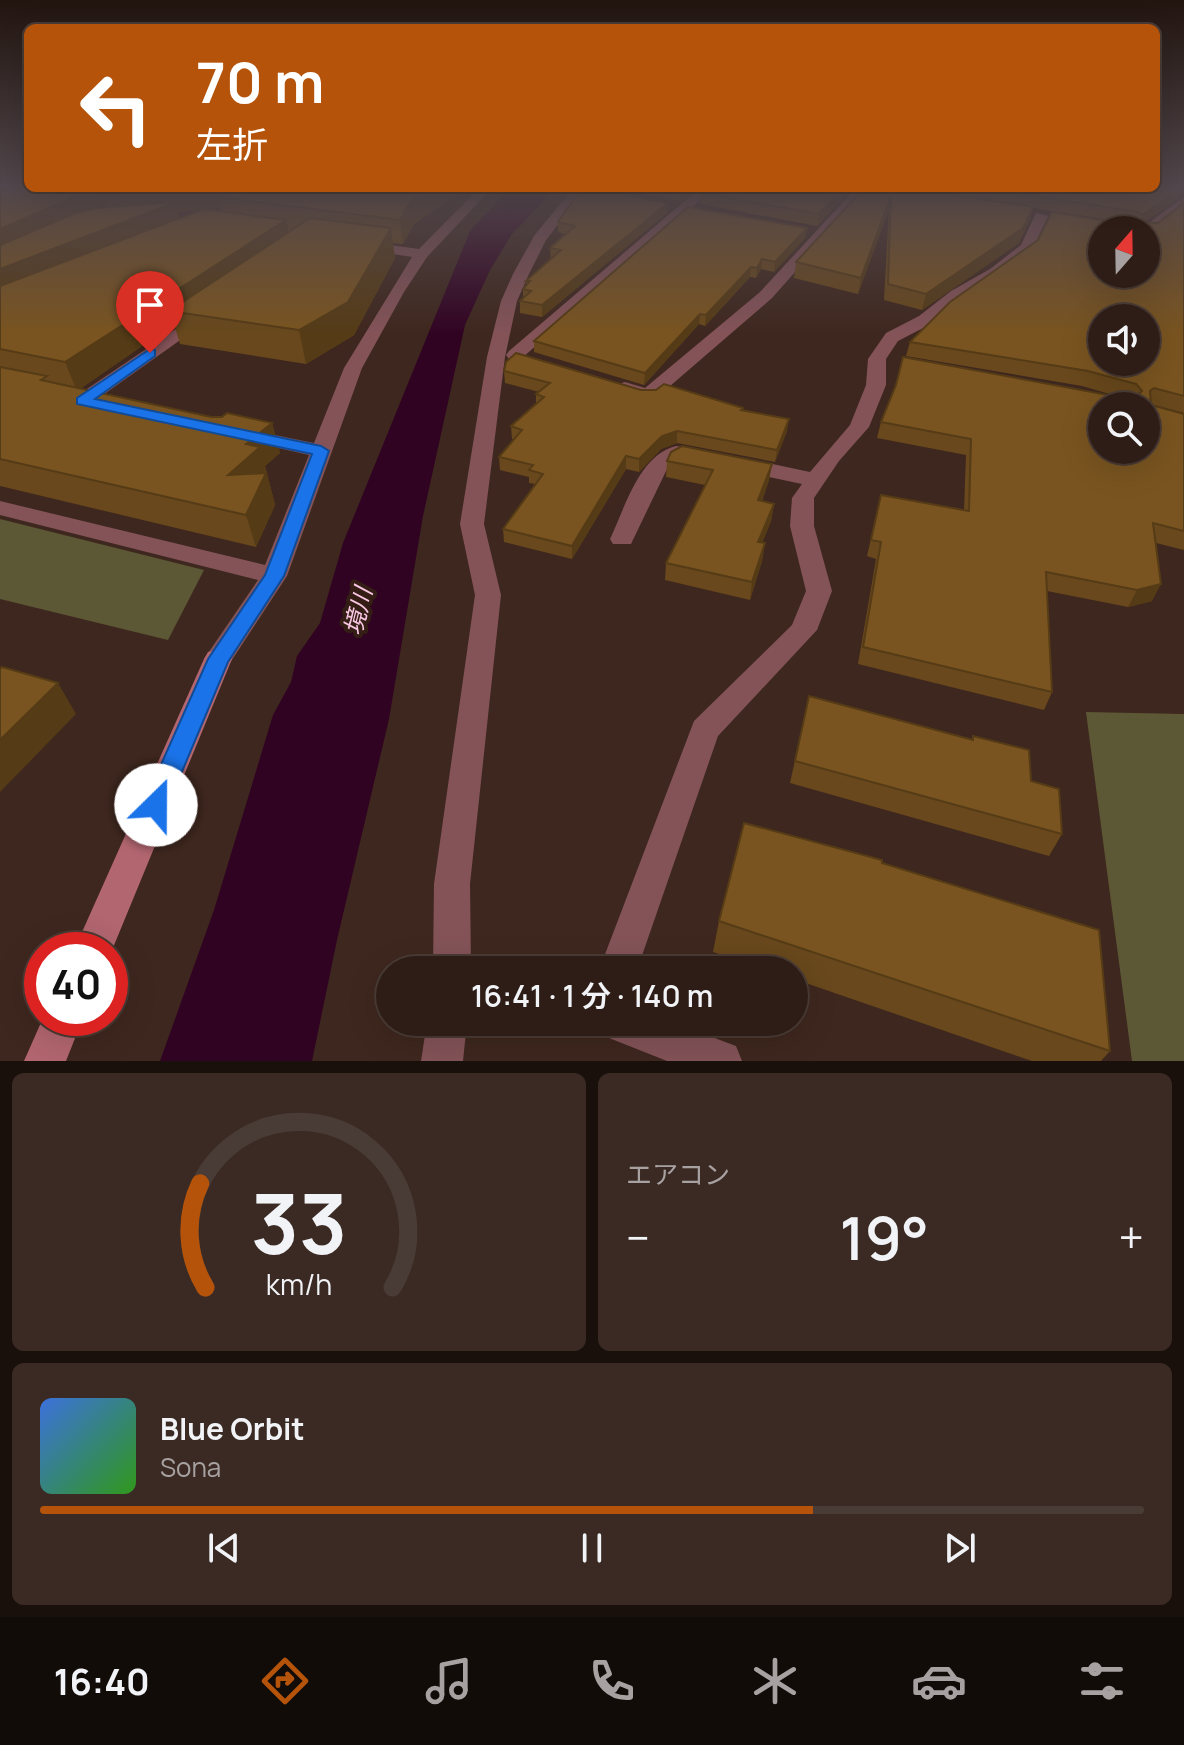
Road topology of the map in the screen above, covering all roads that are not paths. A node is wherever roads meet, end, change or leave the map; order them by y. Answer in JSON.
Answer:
{"nodes":[{"id":1,"x":440,"y":236,"type":"edge"},
{"id":2,"x":542,"y":236,"type":"edge"},
{"id":3,"x":653,"y":236,"type":"edge"},
{"id":4,"x":813,"y":236,"type":"edge"},
{"id":5,"x":1032,"y":236,"type":"edge"},
{"id":6,"x":340,"y":243,"type":"edge"},
{"id":7,"x":422,"y":254,"type":"junction"},
{"id":8,"x":211,"y":310,"type":"edge"},
{"id":9,"x":513,"y":357,"type":"junction"},
{"id":10,"x":877,"y":359,"type":"junction"},
{"id":11,"x":905,"y":364,"type":"edge"},
{"id":12,"x":603,"y":381,"type":"edge"},
{"id":13,"x":112,"y":407,"type":"edge"},
{"id":14,"x":231,"y":432,"type":"edge"},
{"id":15,"x":321,"y":451,"type":"junction"},
{"id":16,"x":816,"y":480,"type":"junction"},
{"id":17,"x":0,"y":508,"type":"edge"},
{"id":18,"x":622,"y":539,"type":"dead end"},
{"id":19,"x":274,"y":576,"type":"junction"},
{"id":20,"x":101,"y":932,"type":"edge"},
{"id":21,"x":457,"y":956,"type":"edge"},
{"id":22,"x":623,"y":956,"type":"edge"},
{"id":23,"x":55,"y":1036,"type":"edge"},
{"id":24,"x":445,"y":1036,"type":"edge"},
{"id":25,"x":655,"y":1036,"type":"edge"},
{"id":26,"x":45,"y":1061,"type":"edge"},
{"id":27,"x":442,"y":1061,"type":"edge"},
{"id":28,"x":721,"y":1061,"type":"edge"}],
"edges":[{"from":1,"to":7,"type":"street"},
{"from":2,"to":9,"type":"street"},
{"from":3,"to":9,"type":"street"},
{"from":4,"to":12,"type":"street"},
{"from":5,"to":10,"type":"street"},
{"from":6,"to":7,"type":"street"},
{"from":7,"to":15,"type":"street"},
{"from":8,"to":13,"type":"street"},
{"from":9,"to":21,"type":"street"},
{"from":10,"to":11,"type":"street"},
{"from":10,"to":16,"type":"street"},
{"from":14,"to":15,"type":"street"},
{"from":15,"to":19,"type":"street"},
{"from":16,"to":18,"type":"street"},
{"from":16,"to":22,"type":"street"},
{"from":17,"to":19,"type":"street"},
{"from":19,"to":20,"type":"street"},
{"from":23,"to":26,"type":"street"},
{"from":24,"to":27,"type":"street"},
{"from":25,"to":28,"type":"street"}]}
